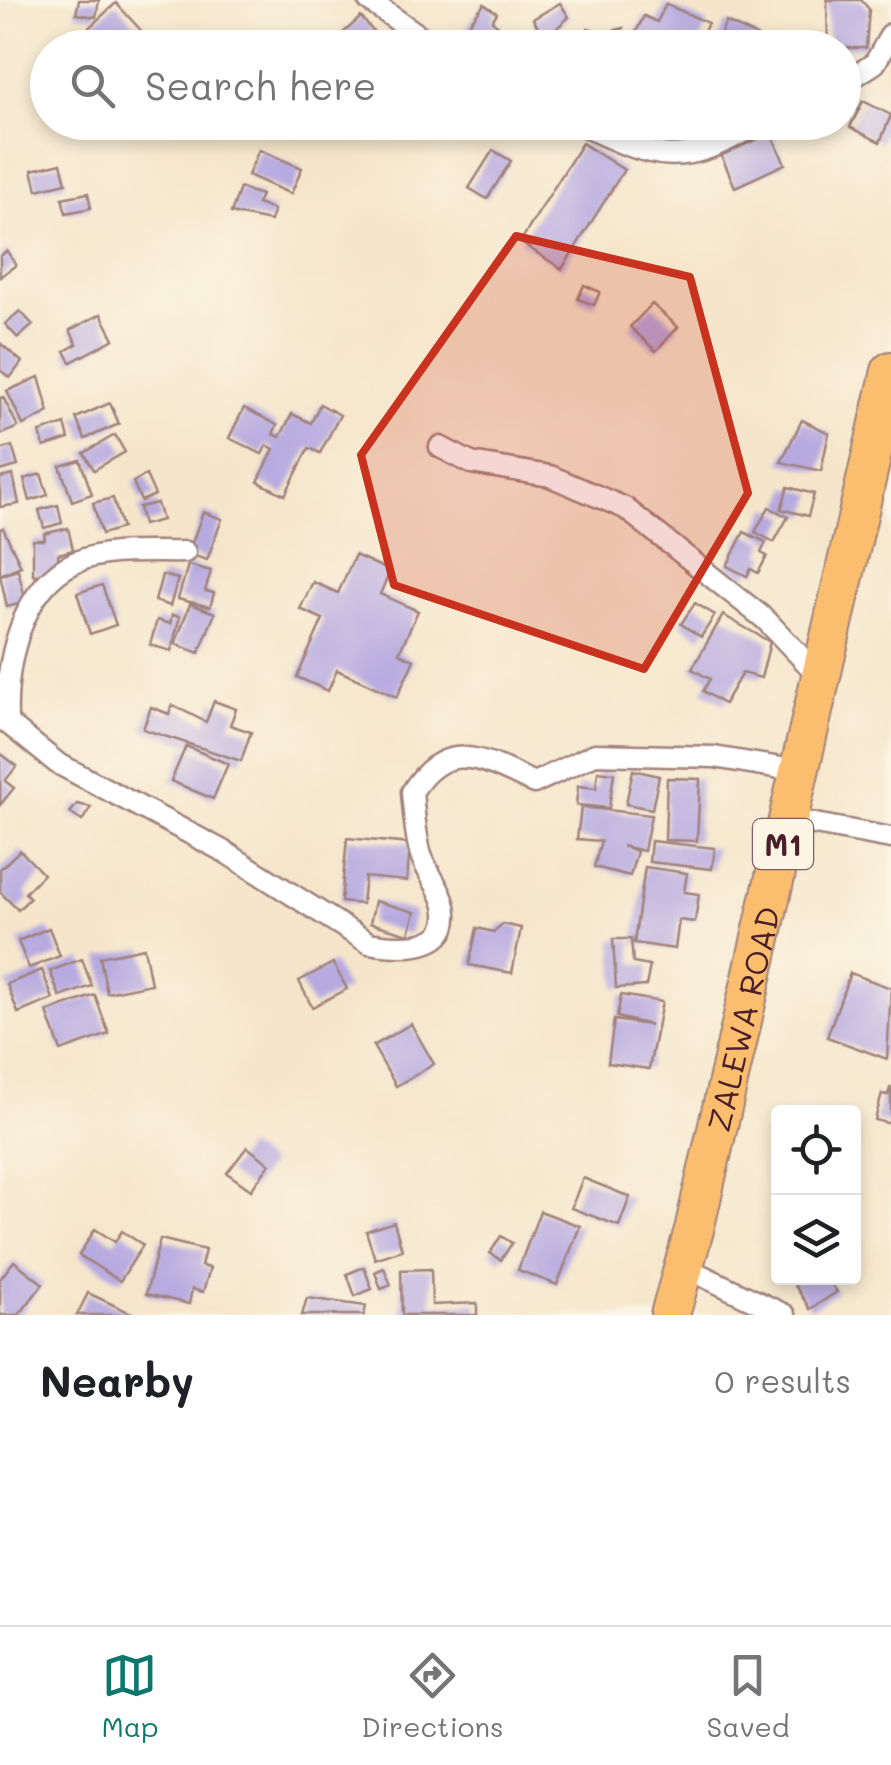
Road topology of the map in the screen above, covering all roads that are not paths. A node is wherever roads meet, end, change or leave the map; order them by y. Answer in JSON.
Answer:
{"nodes":[{"id":1,"x":368,"y":0,"type":"edge"},
{"id":2,"x":411,"y":30,"type":"edge"},
{"id":3,"x":891,"y":34,"type":"edge"},
{"id":4,"x":861,"y":72,"type":"edge"},
{"id":5,"x":614,"y":140,"type":"edge"},
{"id":6,"x":728,"y":140,"type":"edge"},
{"id":7,"x":891,"y":371,"type":"edge"},
{"id":8,"x":440,"y":447,"type":"dead end"},
{"id":9,"x":185,"y":552,"type":"dead end"},
{"id":10,"x":820,"y":677,"type":"junction"},
{"id":11,"x":4,"y":718,"type":"edge"},
{"id":12,"x":799,"y":771,"type":"junction"},
{"id":13,"x":788,"y":820,"type":"junction"},
{"id":14,"x":891,"y":838,"type":"edge"},
{"id":15,"x":684,"y":1267,"type":"junction"},
{"id":16,"x":670,"y":1315,"type":"edge"},
{"id":17,"x":785,"y":1315,"type":"edge"}],
"edges":[{"from":1,"to":2,"type":"street"},
{"from":3,"to":4,"type":"street"},
{"from":5,"to":6,"type":"street"},
{"from":7,"to":10,"type":"highway","name":"ZALEWA ROAD","number":"M1"},
{"from":8,"to":10,"type":"street"},
{"from":9,"to":11,"type":"street"},
{"from":10,"to":12,"type":"highway","name":"ZALEWA ROAD","number":"M1"},
{"from":11,"to":12,"type":"street"},
{"from":12,"to":13,"type":"highway","name":"ZALEWA ROAD","number":"M1"},
{"from":13,"to":14,"type":"street"},
{"from":13,"to":15,"type":"highway","name":"ZALEWA ROAD","number":"M1"},
{"from":15,"to":16,"type":"highway","name":"ZALEWA ROAD","number":"M1"},
{"from":15,"to":17,"type":"street"}]}
